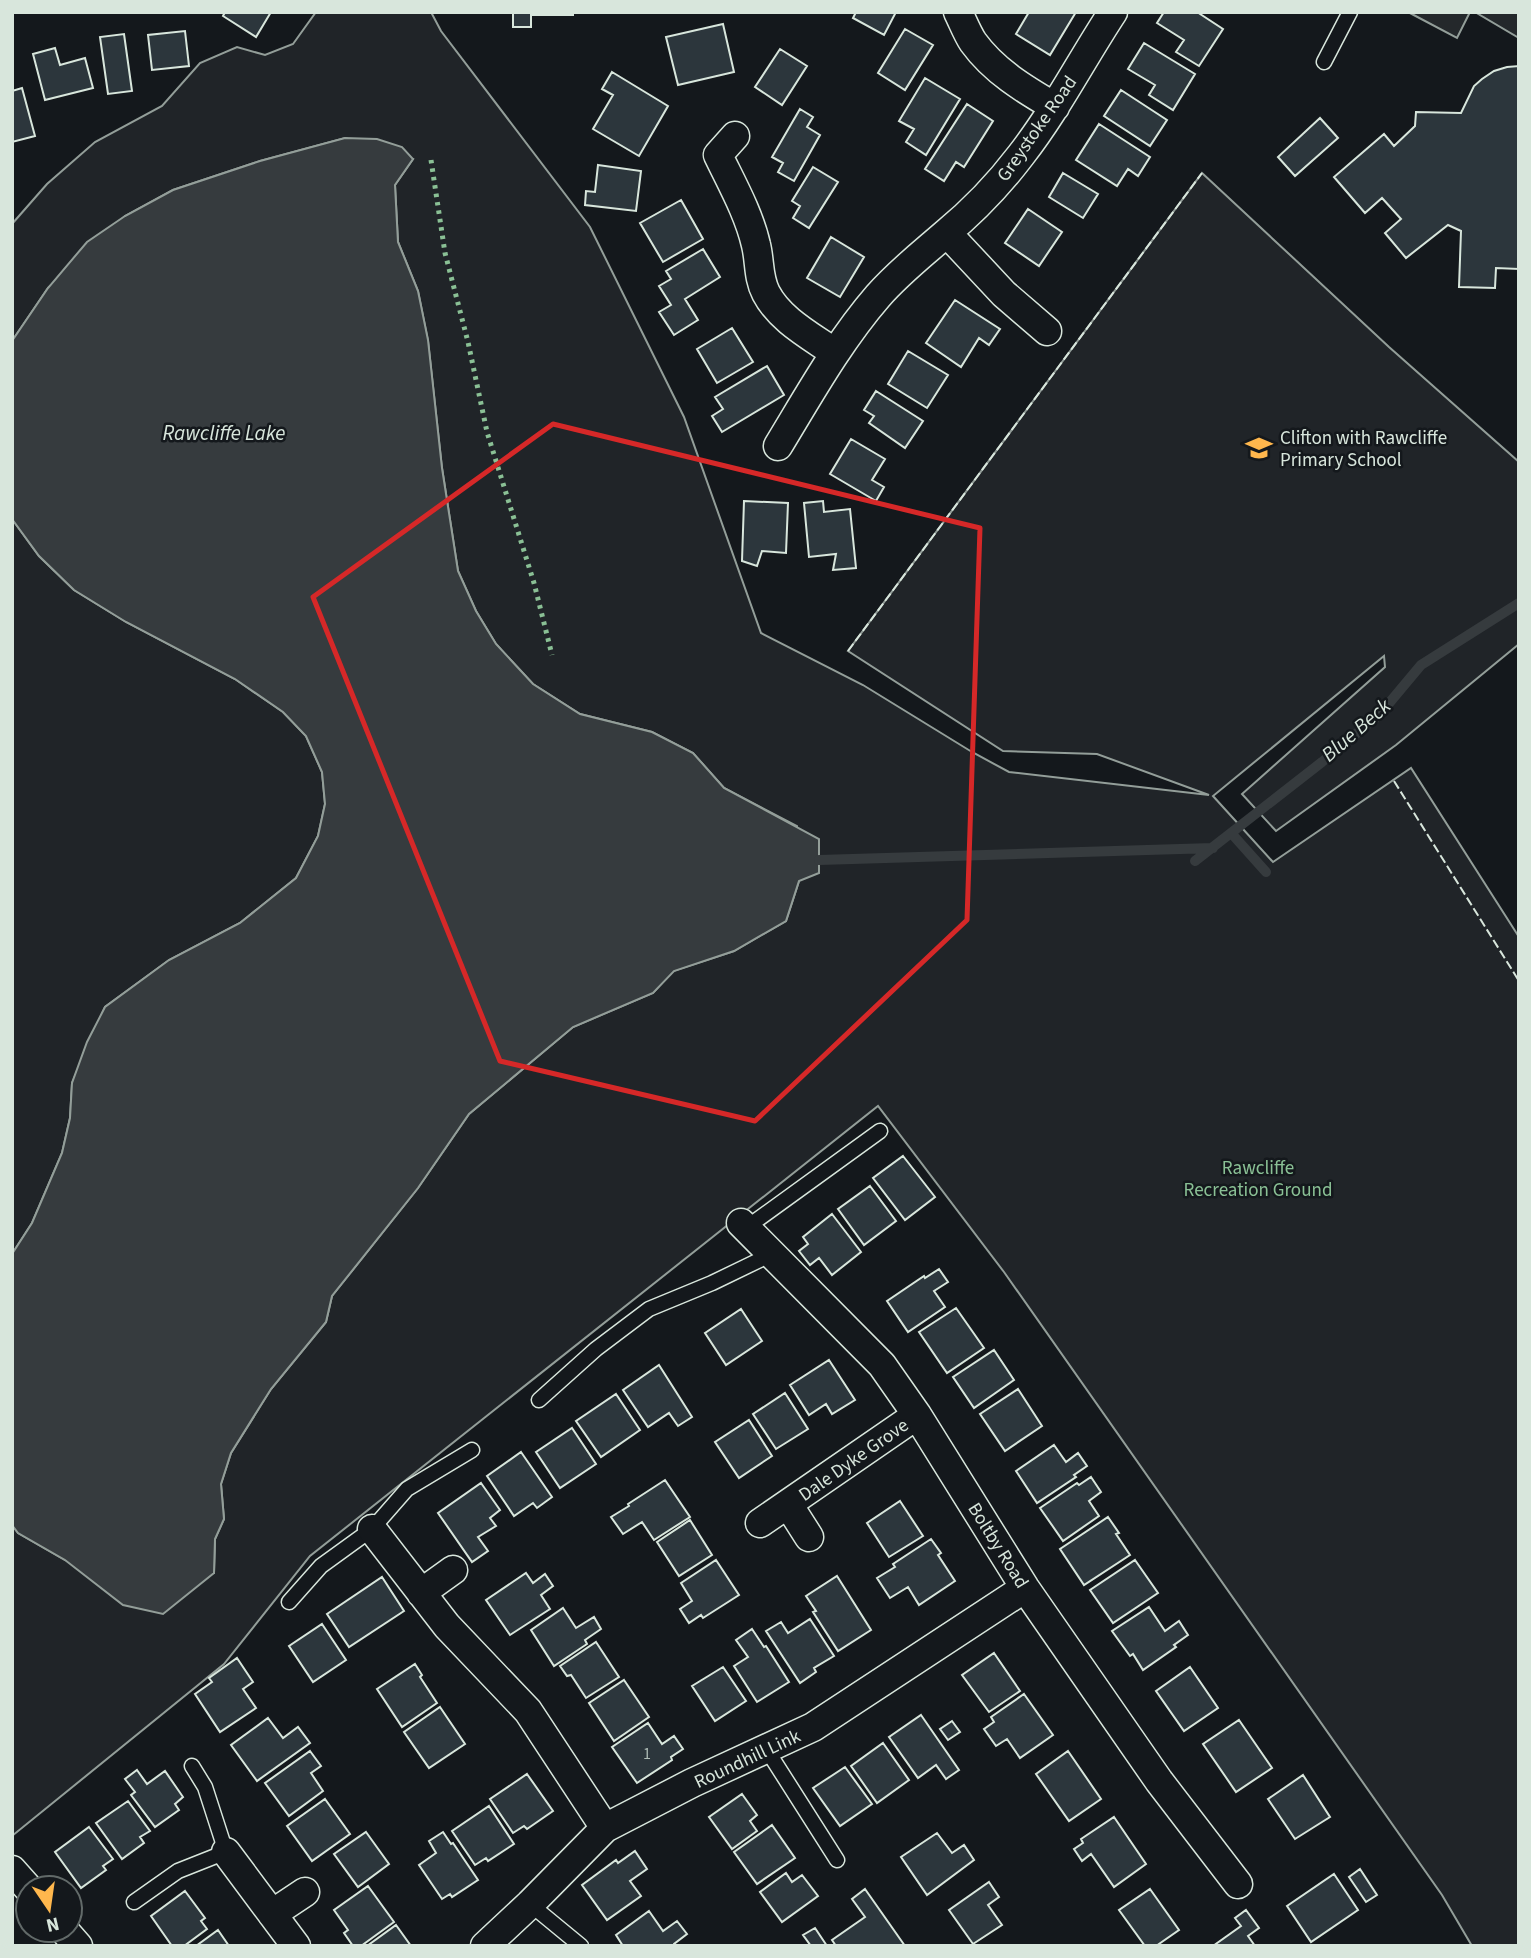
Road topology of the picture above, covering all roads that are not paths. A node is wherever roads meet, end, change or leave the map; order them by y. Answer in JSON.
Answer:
{"nodes":[{"id":1,"x":958,"y":12,"type":"edge"},
{"id":2,"x":1113,"y":12,"type":"edge"},
{"id":3,"x":1350,"y":12,"type":"edge"},
{"id":4,"x":1324,"y":62,"type":"dead end"},
{"id":5,"x":1055,"y":107,"type":"junction"},
{"id":6,"x":716,"y":148,"type":"dead end"},
{"id":7,"x":947,"y":233,"type":"junction"},
{"id":8,"x":1047,"y":331,"type":"dead end"},
{"id":9,"x":835,"y":353,"type":"junction"},
{"id":10,"x":778,"y":446,"type":"dead end"},
{"id":11,"x":880,"y":1131,"type":"dead end"},
{"id":12,"x":743,"y":1226,"type":"joint"},
{"id":13,"x":772,"y":1254,"type":"junction"},
{"id":14,"x":539,"y":1400,"type":"dead end"},
{"id":15,"x":918,"y":1415,"type":"junction"},
{"id":16,"x":472,"y":1450,"type":"dead end"},
{"id":17,"x":788,"y":1504,"type":"junction"},
{"id":18,"x":760,"y":1523,"type":"dead end"},
{"id":19,"x":372,"y":1529,"type":"junction"},
{"id":20,"x":809,"y":1537,"type":"dead end"},
{"id":21,"x":453,"y":1570,"type":"dead end"},
{"id":22,"x":1025,"y":1588,"type":"junction"},
{"id":23,"x":421,"y":1592,"type":"junction"},
{"id":24,"x":289,"y":1602,"type":"dead end"},
{"id":25,"x":767,"y":1750,"type":"junction"},
{"id":26,"x":192,"y":1766,"type":"dead end"},
{"id":27,"x":605,"y":1828,"type":"junction"},
{"id":28,"x":226,"y":1852,"type":"junction"},
{"id":29,"x":837,"y":1860,"type":"dead end"},
{"id":30,"x":1238,"y":1884,"type":"dead end"},
{"id":31,"x":305,"y":1892,"type":"dead end"},
{"id":32,"x":134,"y":1902,"type":"dead end"},
{"id":33,"x":530,"y":1904,"type":"junction"},
{"id":34,"x":272,"y":1914,"type":"junction"},
{"id":35,"x":296,"y":1946,"type":"edge"},
{"id":36,"x":485,"y":1946,"type":"edge"},
{"id":37,"x":581,"y":1946,"type":"edge"}],
"edges":[{"from":1,"to":5,"type":"street"},
{"from":2,"to":5,"type":"street","name":"Greystoke Road"},
{"from":3,"to":4,"type":"lane"},
{"from":5,"to":7,"type":"street","name":"Greystoke Road"},
{"from":6,"to":9,"type":"street"},
{"from":7,"to":8,"type":"street"},
{"from":7,"to":9,"type":"street","name":"Greystoke Road"},
{"from":9,"to":10,"type":"street","name":"Greystoke Road"},
{"from":11,"to":12,"type":"lane"},
{"from":12,"to":13,"type":"street","name":"Boltby Road"},
{"from":13,"to":14,"type":"lane"},
{"from":13,"to":15,"type":"street","name":"Boltby Road"},
{"from":15,"to":17,"type":"street","name":"Dale Dyke Grove"},
{"from":15,"to":22,"type":"street","name":"Boltby Road"},
{"from":16,"to":19,"type":"lane"},
{"from":17,"to":18,"type":"street","name":"Dale Dyke Grove"},
{"from":17,"to":20,"type":"street","name":"Dale Dyke Grove"},
{"from":19,"to":23,"type":"street"},
{"from":19,"to":24,"type":"lane"},
{"from":21,"to":23,"type":"street"},
{"from":22,"to":25,"type":"street","name":"Roundhill Link"},
{"from":22,"to":30,"type":"street","name":"Boltby Road"},
{"from":23,"to":27,"type":"street"},
{"from":25,"to":27,"type":"street","name":"Roundhill Link"},
{"from":25,"to":29,"type":"lane"},
{"from":26,"to":28,"type":"lane"},
{"from":27,"to":33,"type":"street","name":"Roundhill Link"},
{"from":28,"to":32,"type":"lane"},
{"from":28,"to":34,"type":"street"},
{"from":31,"to":34,"type":"street"},
{"from":33,"to":36,"type":"street","name":"Roundhill Link"},
{"from":33,"to":37,"type":"lane"},
{"from":34,"to":35,"type":"street"}]}
